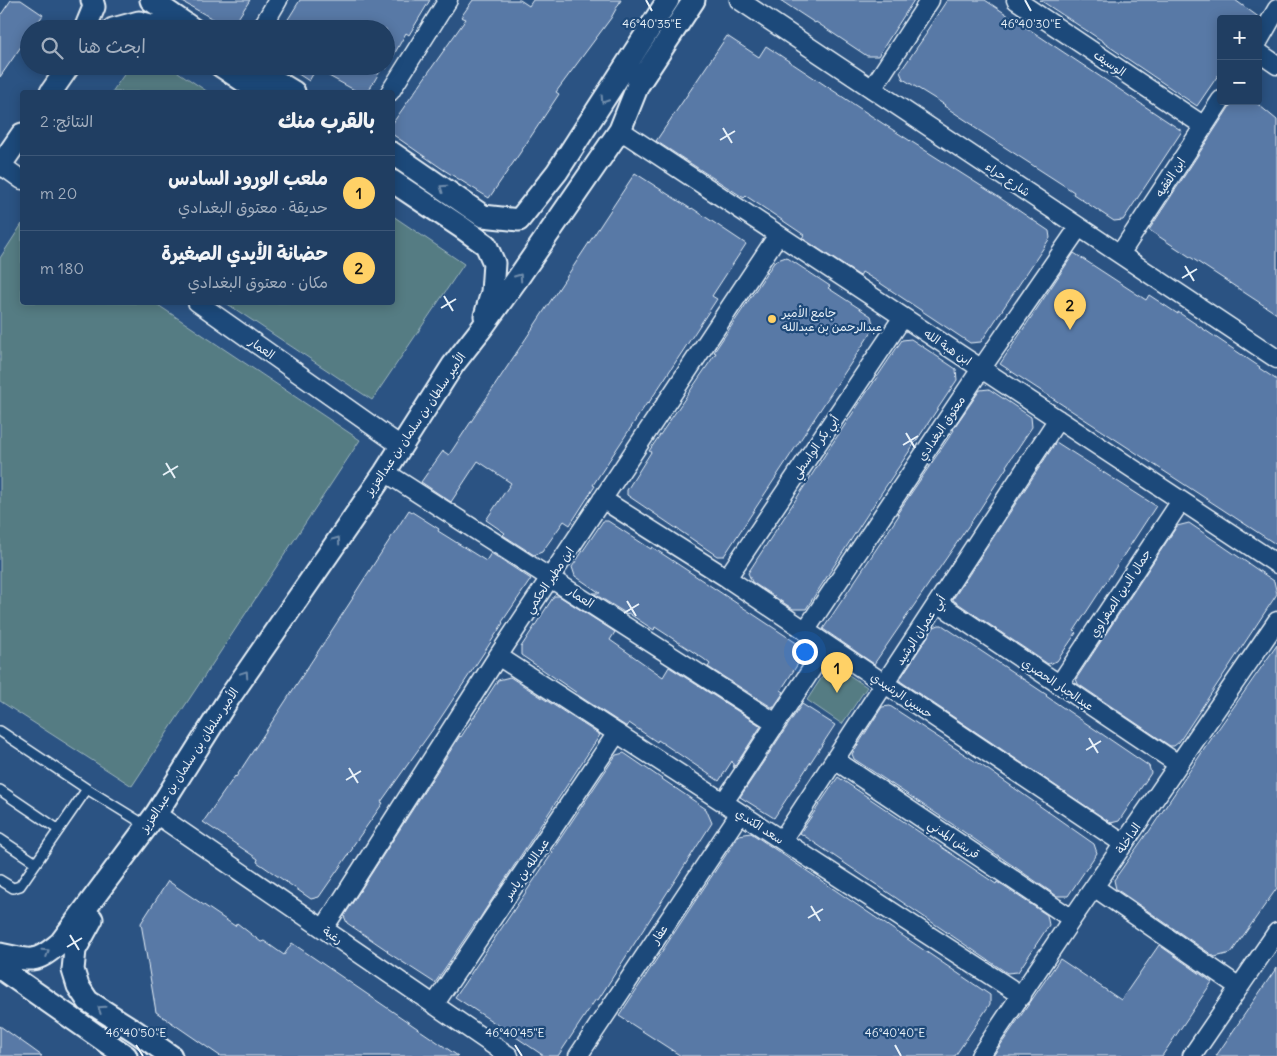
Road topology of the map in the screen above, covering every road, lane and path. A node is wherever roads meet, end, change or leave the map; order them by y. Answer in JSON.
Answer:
{"nodes":[{"id":1,"x":92,"y":0,"type":"edge"},
{"id":2,"x":151,"y":0,"type":"edge"},
{"id":3,"x":278,"y":0,"type":"edge"},
{"id":4,"x":448,"y":0,"type":"edge"},
{"id":5,"x":668,"y":0,"type":"edge"},
{"id":6,"x":694,"y":0,"type":"edge"},
{"id":7,"x":739,"y":0,"type":"edge"},
{"id":8,"x":930,"y":0,"type":"edge"},
{"id":9,"x":1016,"y":0,"type":"edge"},
{"id":10,"x":1277,"y":9,"type":"edge"},
{"id":11,"x":89,"y":20,"type":"edge"},
{"id":12,"x":180,"y":20,"type":"edge"},
{"id":13,"x":266,"y":20,"type":"edge"},
{"id":14,"x":1262,"y":35,"type":"edge"},
{"id":15,"x":641,"y":43,"type":"junction"},
{"id":16,"x":659,"y":53,"type":"junction"},
{"id":17,"x":1262,"y":55,"type":"edge"},
{"id":18,"x":1277,"y":64,"type":"edge"},
{"id":19,"x":63,"y":75,"type":"edge"},
{"id":20,"x":234,"y":75,"type":"edge"},
{"id":21,"x":266,"y":75,"type":"edge"},
{"id":22,"x":618,"y":78,"type":"junction"},
{"id":23,"x":638,"y":85,"type":"junction"},
{"id":24,"x":872,"y":89,"type":"junction"},
{"id":25,"x":52,"y":90,"type":"edge"},
{"id":26,"x":257,"y":90,"type":"edge"},
{"id":27,"x":291,"y":90,"type":"edge"},
{"id":28,"x":391,"y":90,"type":"edge"},
{"id":29,"x":1218,"y":105,"type":"edge"},
{"id":30,"x":1204,"y":126,"type":"junction"},
{"id":31,"x":620,"y":130,"type":"junction"},
{"id":32,"x":7,"y":151,"type":"edge"},
{"id":33,"x":395,"y":155,"type":"edge"},
{"id":34,"x":20,"y":176,"type":"edge"},
{"id":35,"x":395,"y":183,"type":"edge"},
{"id":36,"x":1079,"y":227,"type":"junction"},
{"id":37,"x":778,"y":234,"type":"junction"},
{"id":38,"x":1120,"y":254,"type":"junction"},
{"id":39,"x":201,"y":305,"type":"edge"},
{"id":40,"x":903,"y":317,"type":"junction"},
{"id":41,"x":482,"y":328,"type":"junction"},
{"id":42,"x":1277,"y":358,"type":"edge"},
{"id":43,"x":980,"y":368,"type":"junction"},
{"id":44,"x":1058,"y":419,"type":"junction"},
{"id":45,"x":401,"y":446,"type":"junction"},
{"id":46,"x":385,"y":472,"type":"junction"},
{"id":47,"x":602,"y":499,"type":"junction"},
{"id":48,"x":1181,"y":501,"type":"junction"},
{"id":49,"x":1277,"y":564,"type":"edge"},
{"id":50,"x":551,"y":578,"type":"junction"},
{"id":51,"x":727,"y":578,"type":"junction"},
{"id":52,"x":938,"y":603,"type":"junction"},
{"id":53,"x":1277,"y":621,"type":"edge"},
{"id":54,"x":804,"y":631,"type":"junction"},
{"id":55,"x":827,"y":646,"type":"junction"},
{"id":56,"x":498,"y":656,"type":"junction"},
{"id":57,"x":885,"y":684,"type":"junction"},
{"id":58,"x":1059,"y":685,"type":"junction"},
{"id":59,"x":776,"y":723,"type":"junction"},
{"id":60,"x":0,"y":731,"type":"edge"},
{"id":61,"x":617,"y":733,"type":"junction"},
{"id":62,"x":835,"y":760,"type":"junction"},
{"id":63,"x":1178,"y":764,"type":"junction"},
{"id":64,"x":87,"y":789,"type":"junction"},
{"id":65,"x":0,"y":790,"type":"edge"},
{"id":66,"x":724,"y":802,"type":"junction"},
{"id":67,"x":740,"y":813,"type":"junction"},
{"id":68,"x":152,"y":820,"type":"junction"},
{"id":69,"x":59,"y":830,"type":"junction"},
{"id":70,"x":0,"y":839,"type":"edge"},
{"id":71,"x":782,"y":840,"type":"junction"},
{"id":72,"x":1124,"y":844,"type":"junction"},
{"id":73,"x":132,"y":847,"type":"junction"},
{"id":74,"x":36,"y":863,"type":"junction"},
{"id":75,"x":0,"y":880,"type":"edge"},
{"id":76,"x":1094,"y":887,"type":"junction"},
{"id":77,"x":1072,"y":919,"type":"junction"},
{"id":78,"x":324,"y":928,"type":"junction"},
{"id":79,"x":1275,"y":938,"type":"edge"},
{"id":80,"x":0,"y":954,"type":"edge"},
{"id":81,"x":0,"y":968,"type":"edge"},
{"id":82,"x":1239,"y":987,"type":"junction"},
{"id":83,"x":1022,"y":996,"type":"junction"},
{"id":84,"x":434,"y":1005,"type":"junction"},
{"id":85,"x":126,"y":1056,"type":"edge"},
{"id":86,"x":171,"y":1056,"type":"edge"},
{"id":87,"x":509,"y":1056,"type":"edge"},
{"id":88,"x":578,"y":1056,"type":"edge"},
{"id":89,"x":980,"y":1056,"type":"edge"},
{"id":90,"x":1192,"y":1056,"type":"edge"}],
"edges":[{"from":1,"to":11,"type":"street"},
{"from":2,"to":12,"type":"street"},
{"from":3,"to":13,"type":"street"},
{"from":4,"to":28,"type":"street"},
{"from":5,"to":15,"type":"street"},
{"from":6,"to":16,"type":"street","name":"الأمير سلطان بن سلمان بن عبدالعزيز"},
{"from":7,"to":24,"type":"street","name":"شارع حراء"},
{"from":8,"to":24,"type":"street"},
{"from":9,"to":30,"type":"street","name":"الوسيف"},
{"from":10,"to":14,"type":"street"},
{"from":15,"to":16,"type":"street"},
{"from":15,"to":22,"type":"street"},
{"from":16,"to":23,"type":"street","name":"الأمير سلطان بن سلمان بن عبدالعزيز"},
{"from":17,"to":18,"type":"street"},
{"from":19,"to":25,"type":"street"},
{"from":20,"to":26,"type":"street"},
{"from":21,"to":27,"type":"street"},
{"from":22,"to":23,"type":"street"},
{"from":22,"to":33,"type":"street","one_way":true},
{"from":23,"to":31,"type":"street","name":"الأمير سلطان بن سلمان بن عبدالعزيز"},
{"from":24,"to":36,"type":"street","name":"شارع حراء"},
{"from":29,"to":30,"type":"street","name":"ابن الفقيه"},
{"from":30,"to":38,"type":"street","name":"ابن الفقيه"},
{"from":31,"to":37,"type":"street","name":"ابن هبة الله"},
{"from":41,"to":31,"type":"street","name":"الأمير سلطان بن سلمان بن عبدالعزيز","one_way":true},
{"from":32,"to":34,"type":"street"},
{"from":35,"to":41,"type":"street"},
{"from":36,"to":38,"type":"street","name":"شارع حراء"},
{"from":36,"to":43,"type":"street","name":"معتوق البغدادي"},
{"from":37,"to":40,"type":"street","name":"ابن هبة الله"},
{"from":37,"to":47,"type":"street","name":"ابن مطير الحكمي"},
{"from":38,"to":42,"type":"street","name":"شارع حراء"},
{"from":39,"to":45,"type":"street","name":"العمار"},
{"from":40,"to":43,"type":"street","name":"ابن هبة الله"},
{"from":40,"to":51,"type":"street","name":"أبي بكر الواسطي"},
{"from":41,"to":45,"type":"street","name":"الأمير سلطان بن سلمان بن عبدالعزيز"},
{"from":43,"to":44,"type":"street","name":"ابن هبة الله"},
{"from":43,"to":54,"type":"street","name":"معتوق البغدادي"},
{"from":44,"to":48,"type":"street","name":"ابن هبة الله"},
{"from":44,"to":52,"type":"street","name":"أبي عمران الرشيد"},
{"from":45,"to":46,"type":"street","name":"الأمير سلطان بن سلمان بن عبدالعزيز"},
{"from":46,"to":50,"type":"street","name":"العمار"},
{"from":68,"to":46,"type":"street","name":"الأمير سلطان بن سلمان بن عبدالعزيز","one_way":true},
{"from":47,"to":50,"type":"street","name":"ابن مطير الحكمي"},
{"from":47,"to":51,"type":"street","name":"حسين الرشيدي"},
{"from":48,"to":49,"type":"street","name":"ابن هبة الله"},
{"from":48,"to":58,"type":"street","name":"جمال الدين الصفراوي"},
{"from":50,"to":56,"type":"street","name":"ابن مطير الحكمي"},
{"from":50,"to":59,"type":"street","name":"العمار"},
{"from":51,"to":54,"type":"street","name":"حسين الرشيدي"},
{"from":52,"to":57,"type":"street","name":"أبي عمران الرشيد"},
{"from":52,"to":58,"type":"street","name":"عبدالجبار الحصري"},
{"from":53,"to":63,"type":"street","name":"الداخلة"},
{"from":54,"to":55,"type":"street","name":"حسين الرشيدي"},
{"from":55,"to":57,"type":"street","name":"حسين الرشيدي"},
{"from":55,"to":59,"type":"street"},
{"from":56,"to":61,"type":"street","name":"سعد الكندي"},
{"from":56,"to":78,"type":"street","name":"ابن مطير الحكمي"},
{"from":57,"to":62,"type":"street","name":"أبي عمران الرشيد"},
{"from":57,"to":72,"type":"street","name":"حسين الرشيدي"},
{"from":58,"to":63,"type":"street","name":"عبدالجبار الحصري"},
{"from":59,"to":66,"type":"street"},
{"from":60,"to":64,"type":"lane"},
{"from":61,"to":66,"type":"street","name":"سعد الكندي"},
{"from":61,"to":84,"type":"street","name":"عبدالله بن ياسر"},
{"from":62,"to":71,"type":"street","name":"أبي عمران الرشيد"},
{"from":62,"to":77,"type":"street","name":"قريش المدني"},
{"from":63,"to":72,"type":"street","name":"الداخلة"},
{"from":64,"to":68,"type":"lane"},
{"from":64,"to":69,"type":"lane"},
{"from":65,"to":69,"type":"lane"},
{"from":66,"to":67,"type":"street","name":"سعد الكندي"},
{"from":67,"to":71,"type":"street","name":"سعد الكندي"},
{"from":67,"to":88,"type":"street","name":"عفار"},
{"from":68,"to":73,"type":"street","name":"الأمير سلطان بن سلمان بن عبدالعزيز"},
{"from":68,"to":78,"type":"street","name":"رغبة"},
{"from":69,"to":74,"type":"lane"},
{"from":70,"to":74,"type":"lane"},
{"from":71,"to":83,"type":"street","name":"سعد الكندي"},
{"from":72,"to":76,"type":"street","name":"الداخلة"},
{"from":80,"to":73,"type":"street","one_way":true},
{"from":86,"to":73,"type":"street","one_way":true},
{"from":74,"to":75,"type":"lane"},
{"from":76,"to":77,"type":"street","name":"الداخلة"},
{"from":76,"to":82,"type":"street"},
{"from":77,"to":83,"type":"street","name":"الداخلة"},
{"from":78,"to":84,"type":"street","name":"رغبة"},
{"from":79,"to":82,"type":"street"},
{"from":81,"to":85,"type":"street"},
{"from":82,"to":90,"type":"street"},
{"from":83,"to":89,"type":"street","name":"الداخلة"},
{"from":84,"to":87,"type":"street","name":"رغبة"}]}
